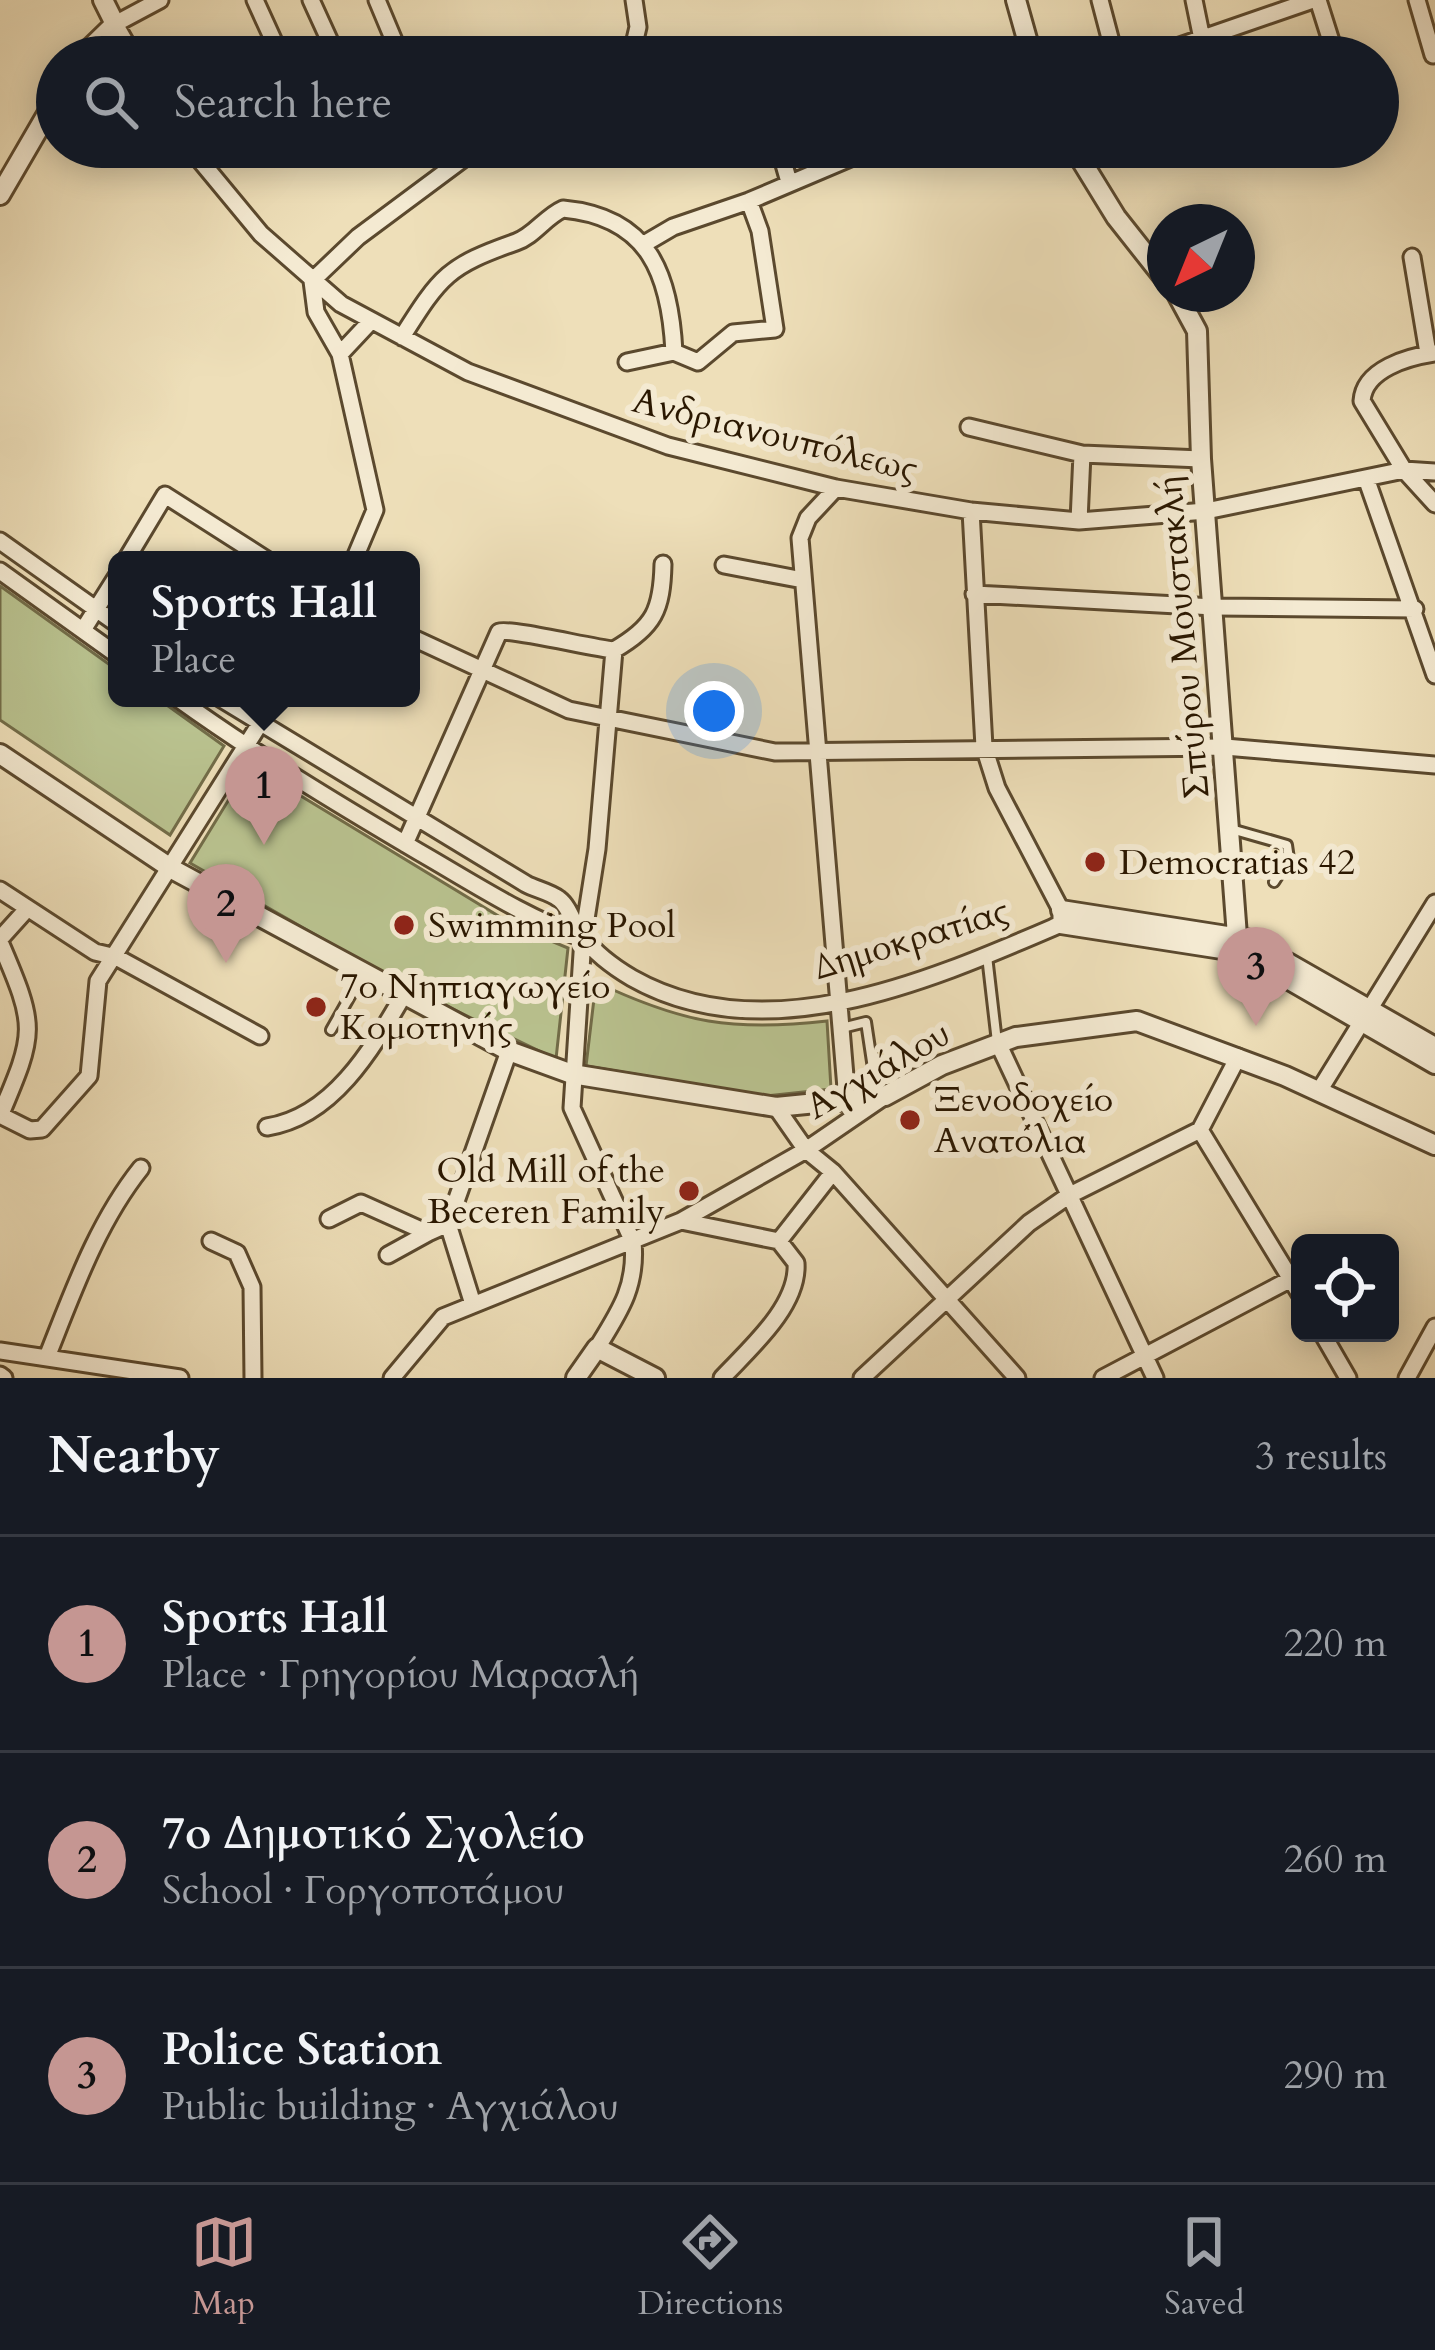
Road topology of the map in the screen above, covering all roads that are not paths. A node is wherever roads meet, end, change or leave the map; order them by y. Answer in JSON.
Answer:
{"nodes":[{"id":1,"x":104,"y":0,"type":"edge"},
{"id":2,"x":160,"y":0,"type":"edge"},
{"id":3,"x":255,"y":0,"type":"edge"},
{"id":4,"x":311,"y":0,"type":"edge"},
{"id":5,"x":377,"y":0,"type":"edge"},
{"id":6,"x":634,"y":0,"type":"edge"},
{"id":7,"x":1016,"y":0,"type":"edge"},
{"id":8,"x":1100,"y":0,"type":"edge"},
{"id":9,"x":1194,"y":0,"type":"edge"},
{"id":10,"x":1316,"y":0,"type":"edge"},
{"id":11,"x":1417,"y":0,"type":"edge"},
{"id":12,"x":116,"y":24,"type":"junction"},
{"id":13,"x":103,"y":36,"type":"edge"},
{"id":14,"x":123,"y":36,"type":"edge"},
{"id":15,"x":271,"y":36,"type":"edge"},
{"id":16,"x":327,"y":36,"type":"edge"},
{"id":17,"x":392,"y":36,"type":"edge"},
{"id":18,"x":636,"y":36,"type":"edge"},
{"id":19,"x":1027,"y":36,"type":"edge"},
{"id":20,"x":1109,"y":36,"type":"edge"},
{"id":21,"x":1201,"y":36,"type":"edge"},
{"id":22,"x":1211,"y":36,"type":"edge"},
{"id":23,"x":1329,"y":36,"type":"edge"},
{"id":24,"x":1433,"y":55,"type":"edge"},
{"id":25,"x":36,"y":134,"type":"edge"},
{"id":26,"x":206,"y":168,"type":"edge"},
{"id":27,"x":451,"y":168,"type":"edge"},
{"id":28,"x":785,"y":168,"type":"edge"},
{"id":29,"x":824,"y":168,"type":"edge"},
{"id":30,"x":1086,"y":168,"type":"edge"},
{"id":31,"x":789,"y":182,"type":"junction"},
{"id":32,"x":0,"y":195,"type":"edge"},
{"id":33,"x":749,"y":201,"type":"junction"},
{"id":34,"x":644,"y":244,"type":"junction"},
{"id":35,"x":1147,"y":256,"type":"edge"},
{"id":36,"x":1412,"y":257,"type":"dead end"},
{"id":37,"x":312,"y":281,"type":"junction"},
{"id":38,"x":1186,"y":312,"type":"edge"},
{"id":39,"x":370,"y":322,"type":"junction"},
{"id":40,"x":402,"y":337,"type":"junction"},
{"id":41,"x":674,"y":352,"type":"junction"},
{"id":42,"x":1432,"y":353,"type":"edge"},
{"id":43,"x":340,"y":354,"type":"junction"},
{"id":44,"x":627,"y":362,"type":"dead end"},
{"id":45,"x":969,"y":428,"type":"dead end"},
{"id":46,"x":1082,"y":454,"type":"junction"},
{"id":47,"x":1201,"y":459,"type":"junction"},
{"id":48,"x":1404,"y":470,"type":"junction"},
{"id":49,"x":1435,"y":472,"type":"edge"},
{"id":50,"x":1366,"y":478,"type":"junction"},
{"id":51,"x":836,"y":488,"type":"junction"},
{"id":52,"x":1435,"y":504,"type":"edge"},
{"id":53,"x":971,"y":512,"type":"junction"},
{"id":54,"x":1206,"y":512,"type":"junction"},
{"id":55,"x":1079,"y":520,"type":"junction"},
{"id":56,"x":0,"y":541,"type":"edge"},
{"id":57,"x":131,"y":551,"type":"edge"},
{"id":58,"x":253,"y":551,"type":"edge"},
{"id":59,"x":359,"y":551,"type":"edge"},
{"id":60,"x":663,"y":564,"type":"dead end"},
{"id":61,"x":724,"y":565,"type":"dead end"},
{"id":62,"x":0,"y":571,"type":"edge"},
{"id":63,"x":803,"y":580,"type":"junction"},
{"id":64,"x":108,"y":591,"type":"edge"},
{"id":65,"x":974,"y":594,"type":"junction"},
{"id":66,"x":1214,"y":607,"type":"junction"},
{"id":67,"x":1415,"y":609,"type":"junction"},
{"id":68,"x":97,"y":610,"type":"junction"},
{"id":69,"x":108,"y":618,"type":"edge"},
{"id":70,"x":83,"y":630,"type":"junction"},
{"id":71,"x":420,"y":641,"type":"edge"},
{"id":72,"x":108,"y":648,"type":"edge"},
{"id":73,"x":614,"y":650,"type":"junction"},
{"id":74,"x":482,"y":670,"type":"junction"},
{"id":75,"x":1435,"y":674,"type":"edge"},
{"id":76,"x":190,"y":707,"type":"edge"},
{"id":77,"x":233,"y":707,"type":"edge"},
{"id":78,"x":271,"y":707,"type":"edge"},
{"id":79,"x":609,"y":718,"type":"junction"},
{"id":80,"x":260,"y":726,"type":"junction"},
{"id":81,"x":984,"y":747,"type":"junction"},
{"id":82,"x":1226,"y":747,"type":"junction"},
{"id":83,"x":247,"y":748,"type":"junction"},
{"id":84,"x":817,"y":752,"type":"junction"},
{"id":85,"x":0,"y":754,"type":"edge"},
{"id":86,"x":1435,"y":765,"type":"edge"},
{"id":87,"x":416,"y":818,"type":"junction"},
{"id":88,"x":1232,"y":829,"type":"junction"},
{"id":89,"x":405,"y":844,"type":"junction"},
{"id":90,"x":172,"y":869,"type":"junction"},
{"id":91,"x":1274,"y":882,"type":"dead end"},
{"id":92,"x":0,"y":890,"type":"edge"},
{"id":93,"x":1435,"y":903,"type":"edge"},
{"id":94,"x":27,"y":909,"type":"junction"},
{"id":95,"x":1061,"y":917,"type":"junction"},
{"id":96,"x":1237,"y":936,"type":"junction"},
{"id":97,"x":583,"y":938,"type":"junction"},
{"id":98,"x":0,"y":941,"type":"edge"},
{"id":99,"x":987,"y":956,"type":"junction"},
{"id":100,"x":116,"y":957,"type":"junction"},
{"id":101,"x":362,"y":973,"type":"junction"},
{"id":102,"x":403,"y":996,"type":"junction"},
{"id":103,"x":837,"y":1003,"type":"junction"},
{"id":104,"x":1363,"y":1016,"type":"junction"},
{"id":105,"x":839,"y":1029,"type":"junction"},
{"id":106,"x":331,"y":1030,"type":"dead end"},
{"id":107,"x":260,"y":1036,"type":"dead end"},
{"id":108,"x":998,"y":1043,"type":"junction"},
{"id":109,"x":1435,"y":1047,"type":"edge"},
{"id":110,"x":508,"y":1051,"type":"junction"},
{"id":111,"x":1238,"y":1057,"type":"junction"},
{"id":112,"x":1435,"y":1064,"type":"edge"},
{"id":113,"x":572,"y":1074,"type":"junction"},
{"id":114,"x":1319,"y":1091,"type":"junction"},
{"id":115,"x":881,"y":1097,"type":"junction"},
{"id":116,"x":847,"y":1100,"type":"junction"},
{"id":117,"x":776,"y":1107,"type":"junction"},
{"id":118,"x":0,"y":1116,"type":"edge"},
{"id":119,"x":267,"y":1127,"type":"dead end"},
{"id":120,"x":1200,"y":1130,"type":"junction"},
{"id":121,"x":1434,"y":1140,"type":"edge"},
{"id":122,"x":806,"y":1150,"type":"junction"},
{"id":123,"x":141,"y":1168,"type":"dead end"},
{"id":124,"x":833,"y":1172,"type":"junction"},
{"id":125,"x":1068,"y":1196,"type":"junction"},
{"id":126,"x":328,"y":1219,"type":"dead end"},
{"id":127,"x":681,"y":1221,"type":"junction"},
{"id":128,"x":448,"y":1224,"type":"junction"},
{"id":129,"x":428,"y":1233,"type":"junction"},
{"id":130,"x":211,"y":1241,"type":"dead end"},
{"id":131,"x":779,"y":1241,"type":"junction"},
{"id":132,"x":633,"y":1242,"type":"junction"},
{"id":133,"x":388,"y":1255,"type":"dead end"},
{"id":134,"x":1291,"y":1279,"type":"edge"},
{"id":135,"x":1291,"y":1289,"type":"edge"},
{"id":136,"x":947,"y":1298,"type":"junction"},
{"id":137,"x":472,"y":1301,"type":"junction"},
{"id":138,"x":1435,"y":1327,"type":"edge"},
{"id":139,"x":1327,"y":1342,"type":"edge"},
{"id":140,"x":597,"y":1348,"type":"junction"},
{"id":141,"x":0,"y":1352,"type":"edge"},
{"id":142,"x":1144,"y":1353,"type":"junction"},
{"id":143,"x":47,"y":1357,"type":"junction"},
{"id":144,"x":180,"y":1378,"type":"edge"},
{"id":145,"x":254,"y":1378,"type":"edge"},
{"id":146,"x":392,"y":1378,"type":"edge"},
{"id":147,"x":576,"y":1378,"type":"edge"},
{"id":148,"x":656,"y":1378,"type":"edge"},
{"id":149,"x":722,"y":1378,"type":"edge"},
{"id":150,"x":862,"y":1378,"type":"edge"},
{"id":151,"x":1017,"y":1378,"type":"edge"},
{"id":152,"x":1103,"y":1378,"type":"edge"},
{"id":153,"x":1155,"y":1378,"type":"edge"},
{"id":154,"x":1348,"y":1378,"type":"edge"},
{"id":155,"x":1407,"y":1378,"type":"edge"}],
"edges":[{"from":1,"to":12,"type":"street"},
{"from":2,"to":12,"type":"street"},
{"from":3,"to":15,"type":"street"},
{"from":4,"to":16,"type":"street"},
{"from":5,"to":17,"type":"street"},
{"from":6,"to":18,"type":"street"},
{"from":7,"to":19,"type":"street"},
{"from":8,"to":20,"type":"street"},
{"from":9,"to":21,"type":"street"},
{"from":10,"to":22,"type":"street"},
{"from":10,"to":23,"type":"street"},
{"from":11,"to":24,"type":"street"},
{"from":12,"to":13,"type":"street"},
{"from":12,"to":14,"type":"street"},
{"from":25,"to":32,"type":"street"},
{"from":26,"to":37,"type":"street","name":"Ανδριανουπόλεως"},
{"from":27,"to":37,"type":"street"},
{"from":28,"to":31,"type":"street"},
{"from":29,"to":31,"type":"street"},
{"from":30,"to":35,"type":"street"},
{"from":31,"to":33,"type":"street"},
{"from":33,"to":34,"type":"street"},
{"from":33,"to":41,"type":"street"},
{"from":34,"to":40,"type":"street"},
{"from":34,"to":41,"type":"street"},
{"from":36,"to":42,"type":"street"},
{"from":37,"to":39,"type":"street","name":"Ανδριανουπόλεως"},
{"from":37,"to":43,"type":"street"},
{"from":38,"to":47,"type":"street","name":"Σπύρου Μουστακλή"},
{"from":39,"to":40,"type":"street","name":"Ανδριανουπόλεως"},
{"from":39,"to":43,"type":"street"},
{"from":40,"to":51,"type":"street","name":"Ανδριανουπόλεως"},
{"from":41,"to":44,"type":"street"},
{"from":42,"to":48,"type":"street"},
{"from":43,"to":59,"type":"street"},
{"from":45,"to":46,"type":"street"},
{"from":46,"to":47,"type":"street"},
{"from":46,"to":55,"type":"street"},
{"from":47,"to":54,"type":"street","name":"Σπύρου Μουστακλή"},
{"from":48,"to":49,"type":"street","name":"Ανδριανουπόλεως"},
{"from":48,"to":50,"type":"street","name":"Ανδριανουπόλεως"},
{"from":48,"to":52,"type":"street"},
{"from":50,"to":54,"type":"street","name":"Ανδριανουπόλεως"},
{"from":50,"to":67,"type":"street"},
{"from":51,"to":53,"type":"street","name":"Ανδριανουπόλεως"},
{"from":51,"to":63,"type":"street"},
{"from":53,"to":55,"type":"street","name":"Ανδριανουπόλεως"},
{"from":53,"to":65,"type":"street"},
{"from":54,"to":55,"type":"street","name":"Ανδριανουπόλεως"},
{"from":54,"to":66,"type":"street","name":"Σπύρου Μουστακλή"},
{"from":56,"to":68,"type":"street"},
{"from":57,"to":58,"type":"street"},
{"from":60,"to":73,"type":"street"},
{"from":61,"to":63,"type":"street"},
{"from":62,"to":70,"type":"street"},
{"from":63,"to":84,"type":"street"},
{"from":64,"to":68,"type":"street"},
{"from":65,"to":66,"type":"street"},
{"from":65,"to":81,"type":"street"},
{"from":66,"to":67,"type":"street"},
{"from":66,"to":82,"type":"street","name":"Σπύρου Μουστακλή"},
{"from":67,"to":75,"type":"street"},
{"from":68,"to":69,"type":"street"},
{"from":68,"to":70,"type":"street"},
{"from":70,"to":72,"type":"street"},
{"from":71,"to":74,"type":"street"},
{"from":73,"to":74,"type":"street"},
{"from":73,"to":79,"type":"street"},
{"from":74,"to":79,"type":"street"},
{"from":74,"to":87,"type":"street"},
{"from":76,"to":83,"type":"street","name":"Δημοκρατίας"},
{"from":77,"to":80,"type":"street","name":"Δημοκρατίας"},
{"from":78,"to":80,"type":"street"},
{"from":79,"to":84,"type":"street"},
{"from":79,"to":97,"type":"street"},
{"from":80,"to":83,"type":"street"},
{"from":80,"to":87,"type":"street","name":"Δημοκρατίας"},
{"from":81,"to":82,"type":"street"},
{"from":81,"to":84,"type":"street"},
{"from":81,"to":95,"type":"street"},
{"from":82,"to":86,"type":"street"},
{"from":82,"to":88,"type":"street","name":"Σπύρου Μουστακλή"},
{"from":83,"to":89,"type":"street","name":"Δημοκρατίας"},
{"from":83,"to":90,"type":"street"},
{"from":84,"to":103,"type":"street"},
{"from":85,"to":90,"type":"street"},
{"from":87,"to":89,"type":"street"},
{"from":87,"to":97,"type":"street","name":"Δημοκρατίας"},
{"from":88,"to":91,"type":"lane"},
{"from":88,"to":96,"type":"street","name":"Σπύρου Μουστακλή"},
{"from":89,"to":97,"type":"street","name":"Δημοκρατίας"},
{"from":90,"to":100,"type":"street"},
{"from":90,"to":101,"type":"street"},
{"from":92,"to":94,"type":"street"},
{"from":93,"to":104,"type":"street"},
{"from":94,"to":98,"type":"street"},
{"from":94,"to":100,"type":"street"},
{"from":95,"to":96,"type":"street","name":"Δημοκρατίας"},
{"from":95,"to":99,"type":"street","name":"Δημοκρατίας"},
{"from":95,"to":104,"type":"street"},
{"from":96,"to":104,"type":"street","name":"Δημοκρατίας"},
{"from":97,"to":103,"type":"street","name":"Δημοκρατίας"},
{"from":97,"to":113,"type":"street"},
{"from":98,"to":118,"type":"street"},
{"from":99,"to":103,"type":"street","name":"Δημοκρατίας"},
{"from":99,"to":108,"type":"lane"},
{"from":100,"to":107,"type":"street"},
{"from":100,"to":118,"type":"street"},
{"from":101,"to":102,"type":"street"},
{"from":101,"to":106,"type":"lane"},
{"from":102,"to":110,"type":"street"},
{"from":102,"to":119,"type":"street"},
{"from":103,"to":105,"type":"street"},
{"from":104,"to":109,"type":"street","name":"Δημοκρατίας"},
{"from":104,"to":112,"type":"street"},
{"from":104,"to":114,"type":"street"},
{"from":105,"to":115,"type":"lane"},
{"from":105,"to":116,"type":"street"},
{"from":108,"to":111,"type":"street","name":"Αγχιάλου"},
{"from":108,"to":115,"type":"street","name":"Αγχιάλου"},
{"from":108,"to":125,"type":"street"},
{"from":110,"to":113,"type":"street"},
{"from":110,"to":128,"type":"street"},
{"from":111,"to":114,"type":"street","name":"Αγχιάλου"},
{"from":111,"to":120,"type":"street"},
{"from":113,"to":117,"type":"street"},
{"from":113,"to":132,"type":"street"},
{"from":114,"to":121,"type":"street","name":"Αγχιάλου"},
{"from":115,"to":116,"type":"street"},
{"from":115,"to":122,"type":"street","name":"Αγχιάλου"},
{"from":116,"to":117,"type":"street"},
{"from":117,"to":122,"type":"street"},
{"from":120,"to":125,"type":"street"},
{"from":120,"to":134,"type":"street"},
{"from":122,"to":124,"type":"street"},
{"from":122,"to":127,"type":"street","name":"Αγχιάλου"},
{"from":123,"to":143,"type":"street"},
{"from":124,"to":131,"type":"street"},
{"from":124,"to":136,"type":"street"},
{"from":125,"to":136,"type":"street"},
{"from":125,"to":142,"type":"street"},
{"from":126,"to":129,"type":"street"},
{"from":127,"to":131,"type":"street"},
{"from":127,"to":132,"type":"street","name":"Αγχιάλου"},
{"from":128,"to":129,"type":"street"},
{"from":128,"to":137,"type":"street"},
{"from":129,"to":133,"type":"street"},
{"from":130,"to":145,"type":"street"},
{"from":131,"to":149,"type":"street"},
{"from":132,"to":137,"type":"street","name":"Αγχιάλου"},
{"from":132,"to":140,"type":"street"},
{"from":135,"to":142,"type":"street"},
{"from":136,"to":150,"type":"street"},
{"from":136,"to":151,"type":"street"},
{"from":137,"to":146,"type":"street","name":"Αγχιάλου"},
{"from":138,"to":155,"type":"street"},
{"from":139,"to":154,"type":"street"},
{"from":140,"to":147,"type":"street"},
{"from":140,"to":148,"type":"street"},
{"from":141,"to":143,"type":"street"},
{"from":142,"to":152,"type":"street"},
{"from":142,"to":153,"type":"street"},
{"from":143,"to":144,"type":"street"}]}
